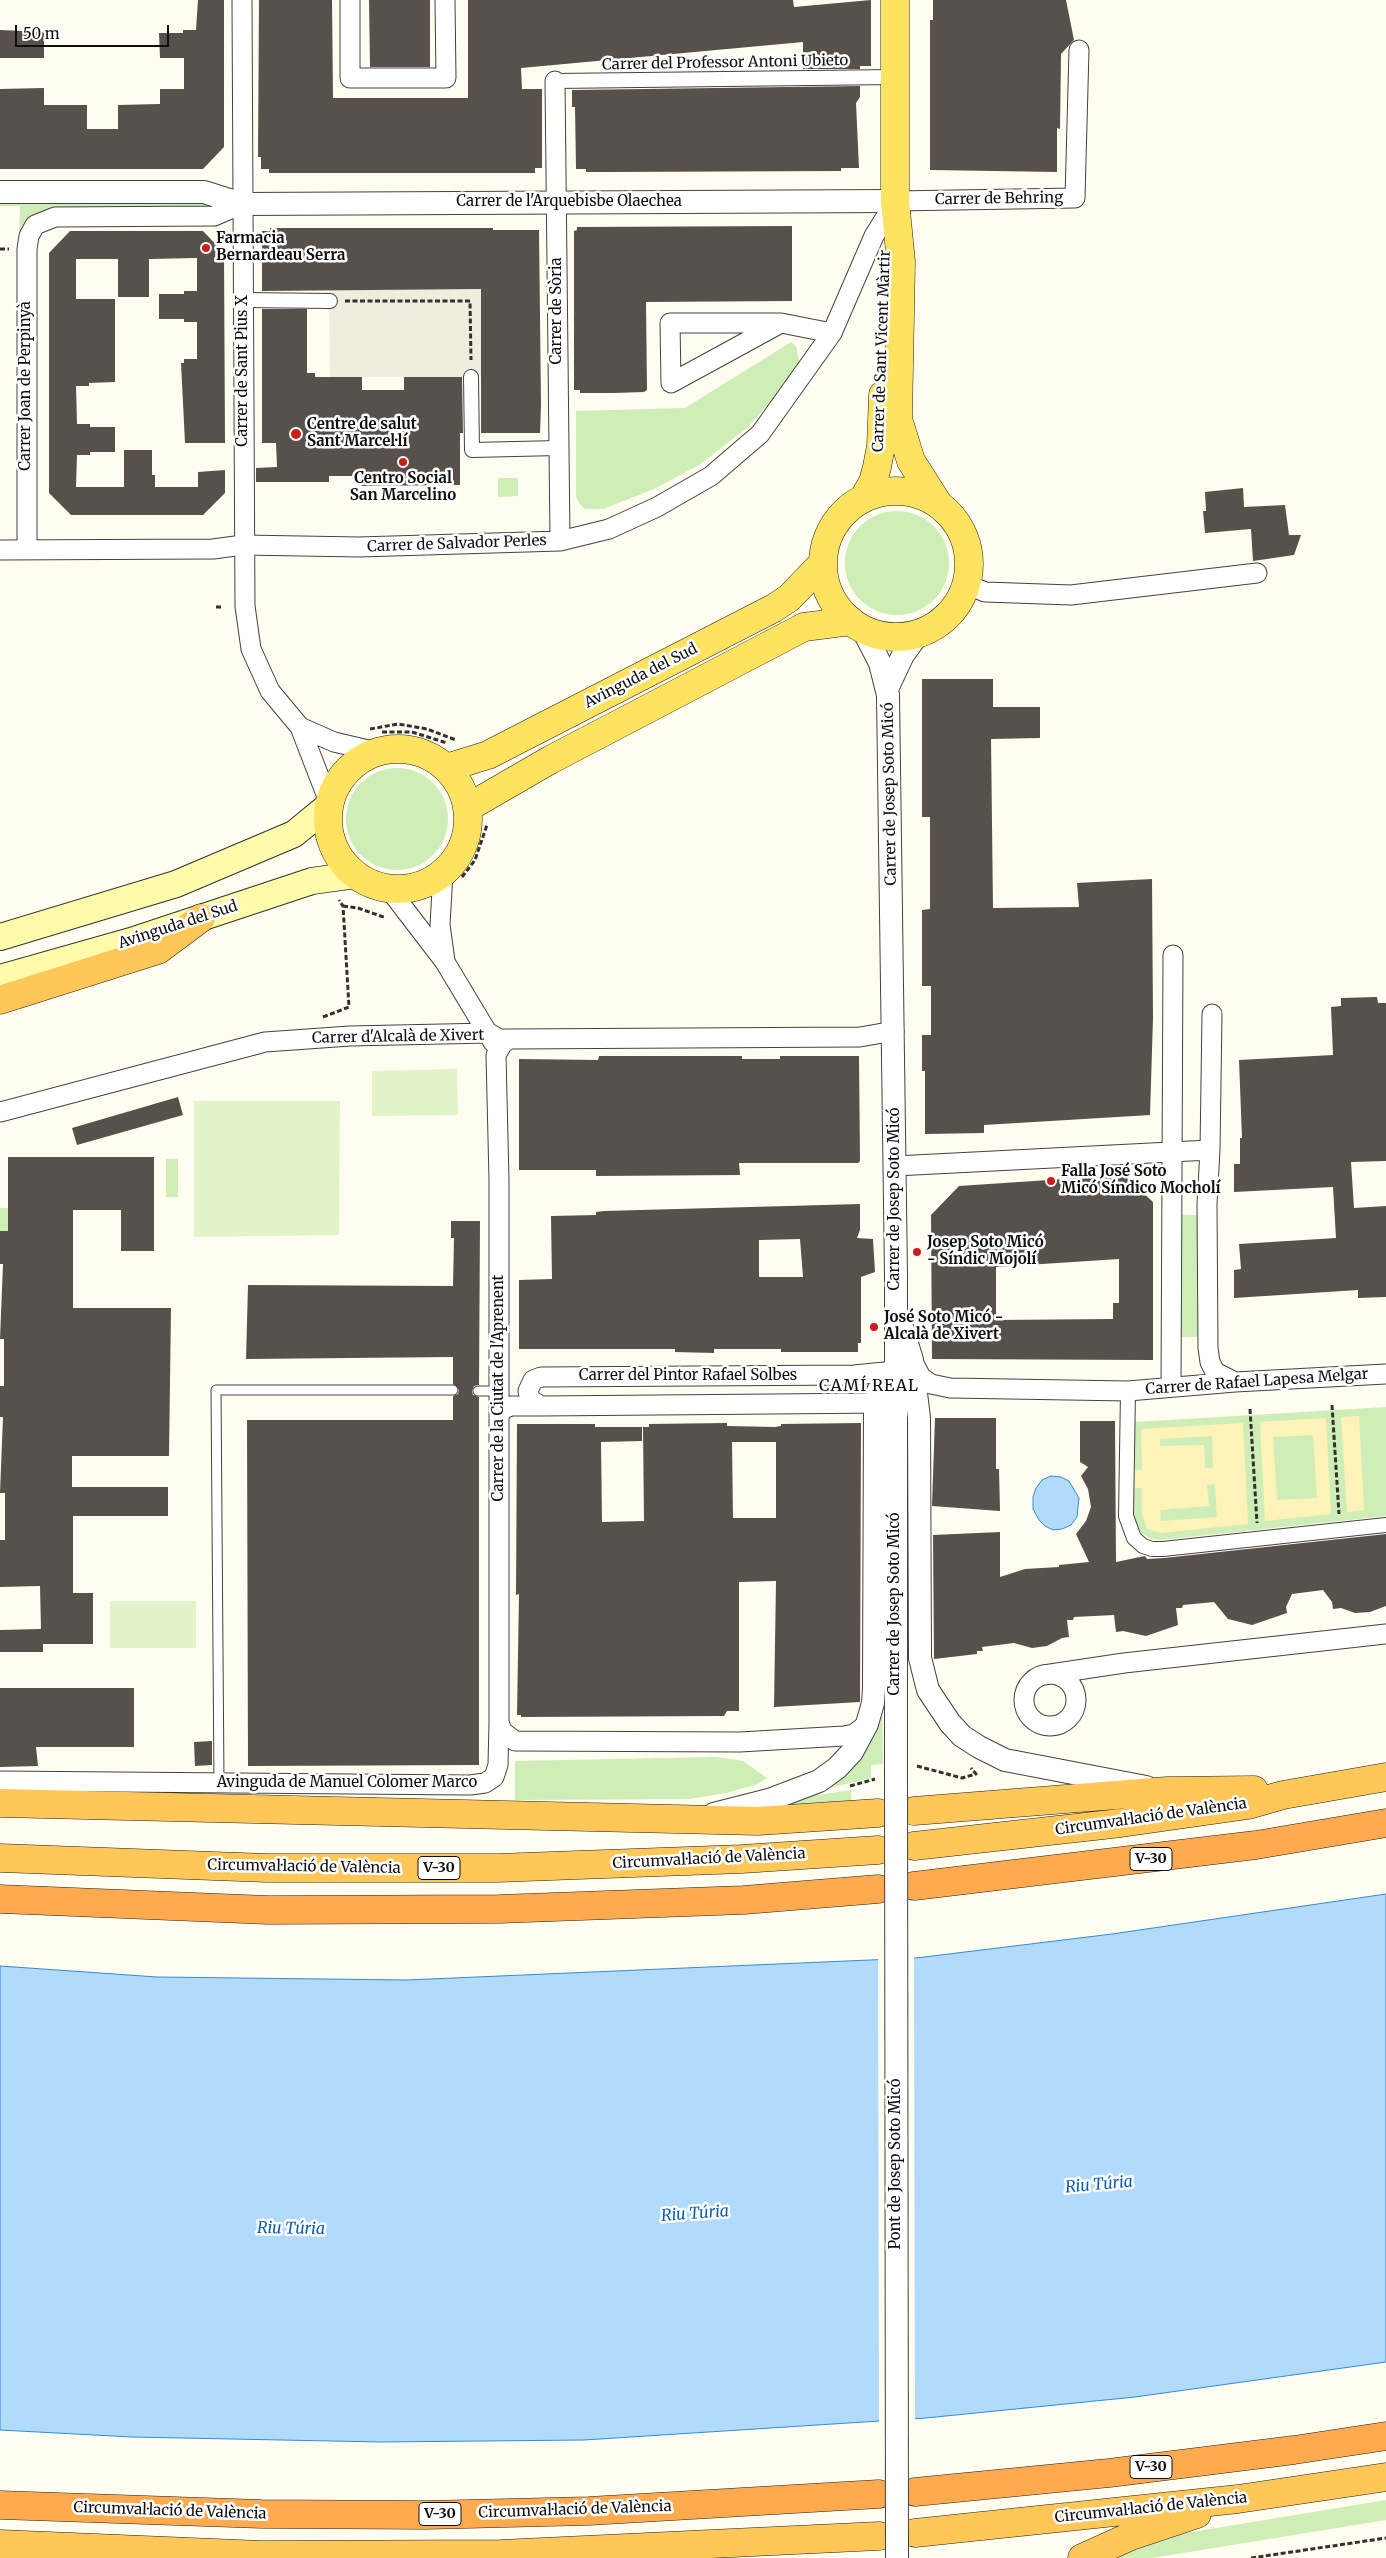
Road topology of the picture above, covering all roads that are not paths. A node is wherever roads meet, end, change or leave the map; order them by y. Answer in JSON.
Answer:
{"nodes":[{"id":1,"x":242,"y":0,"type":"edge"},
{"id":2,"x":350,"y":0,"type":"edge"},
{"id":3,"x":446,"y":0,"type":"edge"},
{"id":4,"x":896,"y":0,"type":"edge"},
{"id":5,"x":1079,"y":50,"type":"dead end"},
{"id":6,"x":895,"y":77,"type":"junction"},
{"id":7,"x":556,"y":81,"type":"joint"},
{"id":8,"x":0,"y":192,"type":"edge"},
{"id":9,"x":556,"y":202,"type":"junction"},
{"id":10,"x":242,"y":204,"type":"junction"},
{"id":11,"x":891,"y":208,"type":"junction"},
{"id":12,"x":35,"y":225,"type":"joint"},
{"id":13,"x":243,"y":300,"type":"junction"},
{"id":14,"x":330,"y":302,"type":"road end"},
{"id":15,"x":781,"y":324,"type":"junction"},
{"id":16,"x":832,"y":333,"type":"junction"},
{"id":17,"x":471,"y":377,"type":"road end"},
{"id":18,"x":558,"y":448,"type":"junction"},
{"id":19,"x":863,"y":499,"type":"junction"},
{"id":20,"x":938,"y":505,"type":"junction"},
{"id":21,"x":560,"y":541,"type":"junction"},
{"id":22,"x":243,"y":545,"type":"junction"},
{"id":23,"x":27,"y":549,"type":"junction"},
{"id":24,"x":0,"y":550,"type":"edge"},
{"id":25,"x":823,"y":563,"type":"junction"},
{"id":26,"x":1257,"y":573,"type":"dead end"},
{"id":27,"x":966,"y":584,"type":"junction"},
{"id":28,"x":856,"y":625,"type":"junction"},
{"id":29,"x":918,"y":633,"type":"junction"},
{"id":30,"x":888,"y":687,"type":"junction"},
{"id":31,"x":300,"y":728,"type":"junction"},
{"id":32,"x":372,"y":741,"type":"junction"},
{"id":33,"x":458,"y":756,"type":"junction"},
{"id":34,"x":476,"y":803,"type":"junction"},
{"id":35,"x":329,"y":804,"type":"junction"},
{"id":36,"x":355,"y":875,"type":"junction"},
{"id":37,"x":443,"y":884,"type":"junction"},
{"id":38,"x":389,"y":889,"type":"junction"},
{"id":39,"x":202,"y":918,"type":"junction"},
{"id":40,"x":0,"y":937,"type":"edge"},
{"id":41,"x":1173,"y":955,"type":"dead end"},
{"id":42,"x":446,"y":962,"type":"junction"},
{"id":43,"x":0,"y":978,"type":"edge"},
{"id":44,"x":0,"y":1000,"type":"edge"},
{"id":45,"x":1212,"y":1014,"type":"dead end"},
{"id":46,"x":894,"y":1031,"type":"junction"},
{"id":47,"x":489,"y":1033,"type":"junction"},
{"id":48,"x":510,"y":1039,"type":"junction"},
{"id":49,"x":496,"y":1055,"type":"junction"},
{"id":50,"x":0,"y":1112,"type":"edge"},
{"id":51,"x":1210,"y":1150,"type":"junction"},
{"id":52,"x":1172,"y":1151,"type":"junction"},
{"id":53,"x":895,"y":1166,"type":"junction"},
{"id":54,"x":904,"y":1366,"type":"junction"},
{"id":55,"x":1386,"y":1374,"type":"edge"},
{"id":56,"x":541,"y":1377,"type":"junction"},
{"id":57,"x":1235,"y":1382,"type":"junction"},
{"id":58,"x":1171,"y":1387,"type":"junction"},
{"id":59,"x":453,"y":1390,"type":"dead end"},
{"id":60,"x":478,"y":1391,"type":"dead end"},
{"id":61,"x":1128,"y":1391,"type":"junction"},
{"id":62,"x":501,"y":1399,"type":"junction"},
{"id":63,"x":885,"y":1404,"type":"junction"},
{"id":64,"x":541,"y":1406,"type":"junction"},
{"id":65,"x":1386,"y":1525,"type":"edge"},
{"id":66,"x":1386,"y":1634,"type":"edge"},
{"id":67,"x":1124,"y":1663,"type":"junction"},
{"id":68,"x":1044,"y":1675,"type":"junction"},
{"id":69,"x":1075,"y":1705,"type":"junction"},
{"id":70,"x":499,"y":1722,"type":"junction"},
{"id":71,"x":867,"y":1724,"type":"junction"},
{"id":72,"x":894,"y":1771,"type":"joint"},
{"id":73,"x":1386,"y":1777,"type":"edge"},
{"id":74,"x":0,"y":1781,"type":"edge"},
{"id":75,"x":219,"y":1782,"type":"junction"},
{"id":76,"x":1167,"y":1791,"type":"junction"},
{"id":77,"x":1283,"y":1795,"type":"junction"},
{"id":78,"x":0,"y":1803,"type":"edge"},
{"id":79,"x":914,"y":1811,"type":"dead end"},
{"id":80,"x":878,"y":1813,"type":"dead end"},
{"id":81,"x":685,"y":1820,"type":"junction"},
{"id":82,"x":1386,"y":1823,"type":"edge"},
{"id":83,"x":914,"y":1846,"type":"dead end"},
{"id":84,"x":878,"y":1850,"type":"dead end"},
{"id":85,"x":0,"y":1858,"type":"edge"},
{"id":86,"x":914,"y":1886,"type":"dead end"},
{"id":87,"x":878,"y":1889,"type":"dead end"},
{"id":88,"x":0,"y":1899,"type":"edge"},
{"id":89,"x":1386,"y":2436,"type":"edge"},
{"id":90,"x":1386,"y":2477,"type":"edge"},
{"id":91,"x":915,"y":2492,"type":"dead end"},
{"id":92,"x":879,"y":2494,"type":"dead end"},
{"id":93,"x":1238,"y":2499,"type":"junction"},
{"id":94,"x":0,"y":2504,"type":"edge"},
{"id":95,"x":915,"y":2533,"type":"dead end"},
{"id":96,"x":879,"y":2536,"type":"dead end"},
{"id":97,"x":0,"y":2544,"type":"edge"},
{"id":98,"x":508,"y":2556,"type":"edge"},
{"id":99,"x":897,"y":2558,"type":"edge"},
{"id":100,"x":1082,"y":2558,"type":"edge"}],
"edges":[{"from":1,"to":10,"type":"street","name":"Carrer de Sant Pius X"},
{"from":2,"to":3,"type":"street"},
{"from":4,"to":6,"type":"main road","name":"Carrer de Sant Vicent Màrtir"},
{"from":5,"to":11,"type":"street","name":"Carrer de Behring"},
{"from":6,"to":7,"type":"street","name":"Carrer del Professor Antoni Ubieto"},
{"from":6,"to":11,"type":"main road","name":"Carrer de Sant Vicent Màrtir"},
{"from":7,"to":9,"type":"street","name":"Carrer de Sòria"},
{"from":8,"to":10,"type":"street","name":"Carrer de l'Arquebisbe Olaechea"},
{"from":9,"to":10,"type":"street","name":"Carrer de l'Arquebisbe Olaechea"},
{"from":9,"to":11,"type":"street","name":"Carrer de l'Arquebisbe Olaechea"},
{"from":9,"to":18,"type":"street","name":"Carrer de Sòria"},
{"from":10,"to":12,"type":"street","name":"Carrer de l'Arquebisbe Olaechea"},
{"from":10,"to":13,"type":"street","name":"Carrer de Sant Pius X"},
{"from":11,"to":16,"type":"street","name":"Carrer de Salvador Perles"},
{"from":11,"to":19,"type":"main road","name":"Carrer de Sant Vicent Màrtir"},
{"from":11,"to":20,"type":"main road","name":"Carrer de Sant Vicent Màrtir"},
{"from":12,"to":23,"type":"street","name":"Carrer Joan de Perpinyà"},
{"from":13,"to":14,"type":"street"},
{"from":13,"to":22,"type":"street","name":"Carrer de Sant Pius X"},
{"from":15,"to":15,"type":"street"},
{"from":15,"to":16,"type":"street"},
{"from":16,"to":21,"type":"street","name":"Carrer de Salvador Perles"},
{"from":17,"to":18,"type":"street"},
{"from":18,"to":21,"type":"street","name":"Carrer de Sòria"},
{"from":19,"to":20,"type":"main road"},
{"from":19,"to":25,"type":"main road"},
{"from":20,"to":27,"type":"main road"},
{"from":21,"to":22,"type":"street","name":"Carrer de Salvador Perles"},
{"from":22,"to":23,"type":"street","name":"Carrer de Salvador Perles"},
{"from":22,"to":31,"type":"street","name":"Carrer de Sant Pius X"},
{"from":23,"to":24,"type":"street","name":"Carrer de Salvador Perles"},
{"from":25,"to":28,"type":"main road"},
{"from":25,"to":33,"type":"main road","name":"Avinguda del Sud"},
{"from":26,"to":27,"type":"street"},
{"from":27,"to":29,"type":"main road"},
{"from":28,"to":29,"type":"main road"},
{"from":28,"to":30,"type":"street","name":"Carrer de Josep Soto Micó"},
{"from":28,"to":34,"type":"main road"},
{"from":29,"to":30,"type":"street","name":"Carrer de Josep Soto Micó"},
{"from":30,"to":46,"type":"street","name":"Carrer de Josep Soto Micó"},
{"from":31,"to":32,"type":"street"},
{"from":31,"to":35,"type":"street","name":"Carrer de Sant Pius X"},
{"from":32,"to":33,"type":"main road"},
{"from":32,"to":35,"type":"main road"},
{"from":33,"to":34,"type":"main road"},
{"from":34,"to":37,"type":"main road"},
{"from":35,"to":36,"type":"main road"},
{"from":35,"to":40,"type":"main road"},
{"from":36,"to":38,"type":"main road"},
{"from":36,"to":39,"type":"main road","name":"Avinguda del Sud"},
{"from":37,"to":38,"type":"main road"},
{"from":37,"to":42,"type":"street","name":"Carrer de la Ciutat de l'Aprenent"},
{"from":38,"to":42,"type":"street","name":"Carrer de la Ciutat de l'Aprenent"},
{"from":39,"to":43,"type":"main road","name":"Avinguda del Sud"},
{"from":39,"to":44,"type":"highway"},
{"from":41,"to":52,"type":"street"},
{"from":42,"to":47,"type":"street","name":"Carrer de la Ciutat de l'Aprenent"},
{"from":45,"to":51,"type":"street"},
{"from":46,"to":48,"type":"street","name":"Carrer d'Alcalà de Xivert"},
{"from":46,"to":53,"type":"street","name":"Carrer de Josep Soto Micó"},
{"from":47,"to":48,"type":"street","name":"Carrer d'Alcalà de Xivert"},
{"from":47,"to":49,"type":"street","name":"Carrer de la Ciutat de l'Aprenent"},
{"from":47,"to":50,"type":"street","name":"Carrer d'Alcalà de Xivert"},
{"from":48,"to":49,"type":"street"},
{"from":49,"to":62,"type":"street","name":"Carrer de la Ciutat de l'Aprenent"},
{"from":51,"to":52,"type":"street"},
{"from":51,"to":57,"type":"street"},
{"from":52,"to":53,"type":"street"},
{"from":52,"to":58,"type":"street"},
{"from":53,"to":54,"type":"street","name":"Carrer de Josep Soto Micó"},
{"from":54,"to":56,"type":"street","name":"Carrer del Pintor Rafael Solbes"},
{"from":54,"to":61,"type":"street","name":"Carrer de Rafael Lapesa Melgar"},
{"from":54,"to":63,"type":"street"},
{"from":54,"to":76,"type":"street","name":"Carrer de Josep Soto Micó"},
{"from":55,"to":57,"type":"street","name":"Carrer de Rafael Lapesa Melgar"},
{"from":56,"to":62,"type":"street","name":"Carrer del Pintor Rafael Solbes"},
{"from":56,"to":64,"type":"street"},
{"from":57,"to":58,"type":"street","name":"Carrer de Rafael Lapesa Melgar"},
{"from":58,"to":61,"type":"street","name":"Carrer de Rafael Lapesa Melgar"},
{"from":59,"to":75,"type":"lane"},
{"from":60,"to":62,"type":"lane"},
{"from":61,"to":65,"type":"street","name":"Carrer de Rafael Lapesa Melgar"},
{"from":62,"to":64,"type":"street","name":"Carrer del Pintor Rafael Solbes"},
{"from":62,"to":70,"type":"street","name":"Carrer de la Ciutat de l'Aprenent"},
{"from":63,"to":64,"type":"street","name":"Carrer del Pintor Rafael Solbes"},
{"from":63,"to":71,"type":"street"},
{"from":63,"to":72,"type":"street","name":"Carrer de Josep Soto Micó"},
{"from":66,"to":67,"type":"street"},
{"from":67,"to":68,"type":"street"},
{"from":67,"to":69,"type":"street"},
{"from":68,"to":69,"type":"street"},
{"from":68,"to":69,"type":"street"},
{"from":70,"to":71,"type":"street"},
{"from":70,"to":75,"type":"street","name":"Avinguda de Manuel Colomer Marco"},
{"from":71,"to":81,"type":"street"},
{"from":72,"to":99,"type":"street","name":"Pont de Josep Soto Micó","bridge":true},
{"from":73,"to":77,"type":"highway","name":"Circumval·lació de València"},
{"from":74,"to":75,"type":"street","name":"Avinguda de Manuel Colomer Marco"},
{"from":76,"to":77,"type":"highway"},
{"from":76,"to":79,"type":"highway"},
{"from":77,"to":83,"type":"highway","name":"Circumval·lació de València"},
{"from":78,"to":81,"type":"highway"},
{"from":80,"to":81,"type":"highway"},
{"from":82,"to":86,"type":"highway","number":"V-30"},
{"from":84,"to":85,"type":"highway","name":"Circumval·lació de València","number":"V-30"},
{"from":87,"to":88,"type":"highway"},
{"from":89,"to":91,"type":"highway","number":"V-30"},
{"from":90,"to":93,"type":"highway","name":"Circumval·lació de València"},
{"from":92,"to":94,"type":"highway","name":"Circumval·lació de València","number":"V-30"},
{"from":93,"to":95,"type":"highway","name":"Circumval·lació de València"},
{"from":93,"to":100,"type":"highway"},
{"from":96,"to":98,"type":"highway"},
{"from":97,"to":98,"type":"highway"}]}
